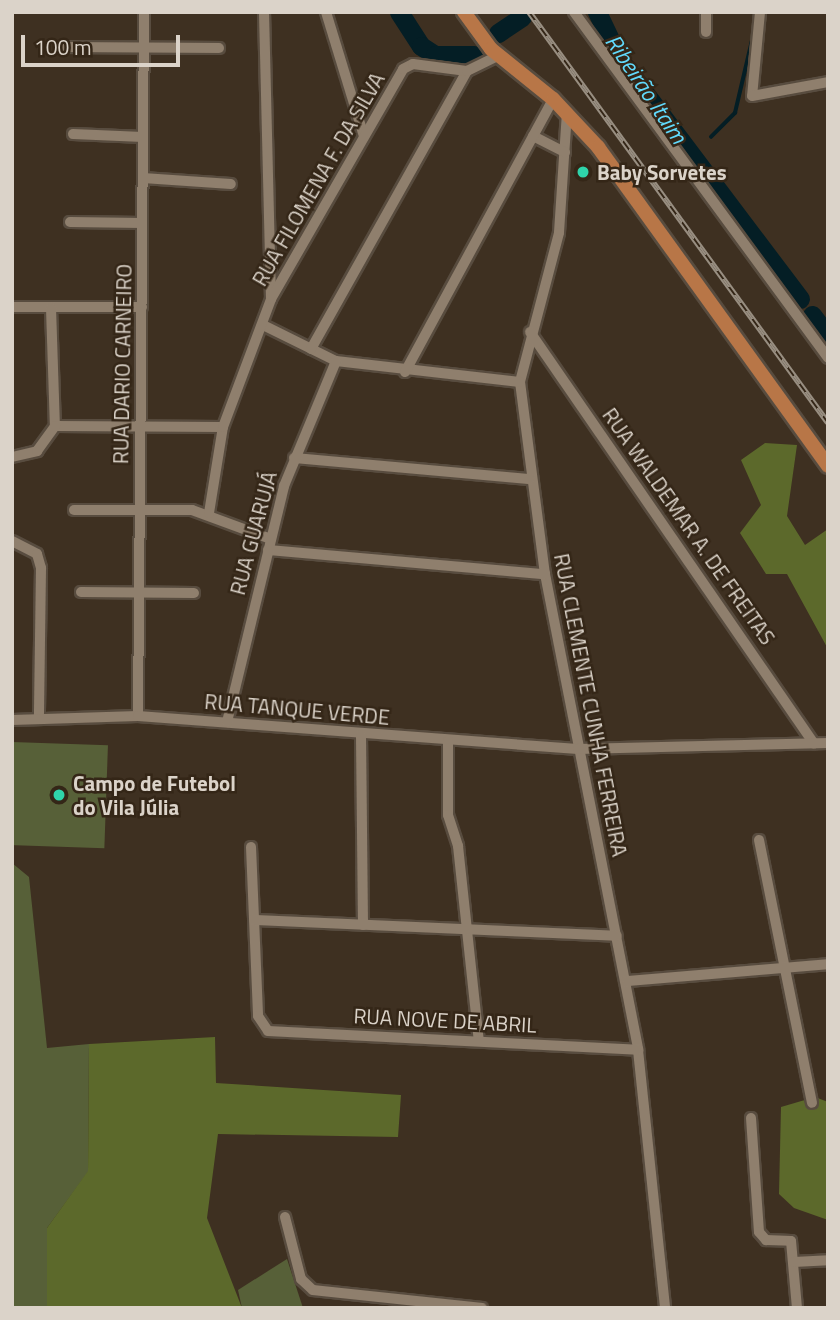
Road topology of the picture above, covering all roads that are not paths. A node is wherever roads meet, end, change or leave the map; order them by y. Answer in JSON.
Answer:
{"nodes":[{"id":1,"x":144,"y":12,"type":"edge"},
{"id":2,"x":264,"y":12,"type":"edge"},
{"id":3,"x":326,"y":12,"type":"edge"},
{"id":4,"x":464,"y":12,"type":"edge"},
{"id":5,"x":574,"y":12,"type":"edge"},
{"id":6,"x":706,"y":12,"type":"edge"},
{"id":7,"x":760,"y":12,"type":"edge"},
{"id":8,"x":706,"y":32,"type":"dead end"},
{"id":9,"x":67,"y":47,"type":"dead end"},
{"id":10,"x":219,"y":48,"type":"dead end"},
{"id":11,"x":144,"y":50,"type":"junction"},
{"id":12,"x":495,"y":52,"type":"junction"},
{"id":13,"x":467,"y":71,"type":"junction"},
{"id":14,"x":828,"y":82,"type":"edge"},
{"id":15,"x":553,"y":99,"type":"junction"},
{"id":16,"x":567,"y":112,"type":"junction"},
{"id":17,"x":73,"y":134,"type":"dead end"},
{"id":18,"x":364,"y":136,"type":"junction"},
{"id":19,"x":533,"y":136,"type":"junction"},
{"id":20,"x":143,"y":137,"type":"junction"},
{"id":21,"x":565,"y":152,"type":"junction"},
{"id":22,"x":143,"y":177,"type":"junction"},
{"id":23,"x":231,"y":184,"type":"dead end"},
{"id":24,"x":70,"y":222,"type":"dead end"},
{"id":25,"x":142,"y":223,"type":"junction"},
{"id":26,"x":271,"y":299,"type":"junction"},
{"id":27,"x":12,"y":307,"type":"edge"},
{"id":28,"x":142,"y":307,"type":"junction"},
{"id":29,"x":51,"y":308,"type":"junction"},
{"id":30,"x":263,"y":324,"type":"junction"},
{"id":31,"x":530,"y":332,"type":"junction"},
{"id":32,"x":311,"y":349,"type":"junction"},
{"id":33,"x":828,"y":358,"type":"edge"},
{"id":34,"x":337,"y":361,"type":"junction"},
{"id":35,"x":405,"y":372,"type":"junction"},
{"id":36,"x":520,"y":382,"type":"junction"},
{"id":37,"x":55,"y":426,"type":"junction"},
{"id":38,"x":141,"y":426,"type":"junction"},
{"id":39,"x":223,"y":427,"type":"junction"},
{"id":40,"x":12,"y":457,"type":"edge"},
{"id":41,"x":294,"y":458,"type":"junction"},
{"id":42,"x":828,"y":466,"type":"edge"},
{"id":43,"x":529,"y":479,"type":"junction"},
{"id":44,"x":139,"y":508,"type":"junction"},
{"id":45,"x":74,"y":510,"type":"dead end"},
{"id":46,"x":209,"y":513,"type":"junction"},
{"id":47,"x":12,"y":541,"type":"edge"},
{"id":48,"x":269,"y":544,"type":"junction"},
{"id":49,"x":545,"y":574,"type":"junction"},
{"id":50,"x":80,"y":592,"type":"dead end"},
{"id":51,"x":194,"y":593,"type":"dead end"},
{"id":52,"x":139,"y":594,"type":"junction"},
{"id":53,"x":138,"y":716,"type":"junction"},
{"id":54,"x":39,"y":718,"type":"junction"},
{"id":55,"x":12,"y":720,"type":"edge"},
{"id":56,"x":227,"y":722,"type":"junction"},
{"id":57,"x":361,"y":735,"type":"junction"},
{"id":58,"x":448,"y":741,"type":"junction"},
{"id":59,"x":814,"y":743,"type":"junction"},
{"id":60,"x":828,"y":743,"type":"edge"},
{"id":61,"x":578,"y":749,"type":"junction"},
{"id":62,"x":759,"y":839,"type":"dead end"},
{"id":63,"x":251,"y":847,"type":"dead end"},
{"id":64,"x":255,"y":920,"type":"junction"},
{"id":65,"x":363,"y":925,"type":"junction"},
{"id":66,"x":466,"y":929,"type":"junction"},
{"id":67,"x":617,"y":936,"type":"junction"},
{"id":68,"x":828,"y":964,"type":"edge"},
{"id":69,"x":786,"y":970,"type":"junction"},
{"id":70,"x":627,"y":981,"type":"junction"},
{"id":71,"x":479,"y":1041,"type":"junction"},
{"id":72,"x":638,"y":1050,"type":"junction"},
{"id":73,"x":812,"y":1103,"type":"dead end"},
{"id":74,"x":751,"y":1118,"type":"dead end"},
{"id":75,"x":285,"y":1217,"type":"dead end"},
{"id":76,"x":828,"y":1260,"type":"edge"},
{"id":77,"x":794,"y":1262,"type":"junction"},
{"id":78,"x":482,"y":1308,"type":"edge"},
{"id":79,"x":665,"y":1308,"type":"edge"},
{"id":80,"x":797,"y":1308,"type":"edge"}],
"edges":[{"from":1,"to":11,"type":"street","name":"RUA DARIO CARNEIRO"},
{"from":2,"to":26,"type":"street"},
{"from":3,"to":18,"type":"street"},
{"from":4,"to":12,"type":"main road"},
{"from":5,"to":33,"type":"street"},
{"from":6,"to":8,"type":"street"},
{"from":7,"to":14,"type":"street"},
{"from":9,"to":11,"type":"street"},
{"from":10,"to":11,"type":"street"},
{"from":11,"to":20,"type":"street","name":"RUA DARIO CARNEIRO"},
{"from":12,"to":13,"type":"street"},
{"from":12,"to":15,"type":"main road"},
{"from":13,"to":18,"type":"street","name":"RUA FILOMENA F. DA SILVA"},
{"from":13,"to":32,"type":"street"},
{"from":15,"to":16,"type":"main road"},
{"from":15,"to":19,"type":"street"},
{"from":16,"to":21,"type":"street","name":"RUA CLEMENTE CUNHA FERREIRA"},
{"from":16,"to":42,"type":"main road"},
{"from":17,"to":20,"type":"street"},
{"from":18,"to":26,"type":"street","name":"RUA FILOMENA F. DA SILVA"},
{"from":19,"to":21,"type":"street"},
{"from":19,"to":35,"type":"street"},
{"from":20,"to":22,"type":"street","name":"RUA DARIO CARNEIRO"},
{"from":21,"to":31,"type":"street","name":"RUA CLEMENTE CUNHA FERREIRA"},
{"from":22,"to":23,"type":"street"},
{"from":22,"to":25,"type":"street","name":"RUA DARIO CARNEIRO"},
{"from":24,"to":25,"type":"street"},
{"from":25,"to":28,"type":"street","name":"RUA DARIO CARNEIRO"},
{"from":26,"to":30,"type":"street","name":"RUA FILOMENA F. DA SILVA"},
{"from":27,"to":29,"type":"street"},
{"from":28,"to":29,"type":"street"},
{"from":28,"to":38,"type":"street","name":"RUA DARIO CARNEIRO"},
{"from":29,"to":37,"type":"street"},
{"from":30,"to":32,"type":"street"},
{"from":30,"to":39,"type":"street","name":"RUA FILOMENA F. DA SILVA"},
{"from":31,"to":36,"type":"street","name":"RUA CLEMENTE CUNHA FERREIRA"},
{"from":31,"to":59,"type":"street","name":"RUA WALDEMAR A. DE FREITAS"},
{"from":32,"to":34,"type":"street"},
{"from":34,"to":35,"type":"street"},
{"from":34,"to":41,"type":"street","name":"RUA GUARUJÁ"},
{"from":35,"to":36,"type":"street"},
{"from":36,"to":43,"type":"street","name":"RUA CLEMENTE CUNHA FERREIRA"},
{"from":37,"to":38,"type":"street"},
{"from":37,"to":40,"type":"street"},
{"from":38,"to":39,"type":"street"},
{"from":38,"to":44,"type":"street","name":"RUA DARIO CARNEIRO"},
{"from":39,"to":46,"type":"street","name":"RUA FILOMENA F. DA SILVA"},
{"from":41,"to":43,"type":"street"},
{"from":41,"to":48,"type":"street","name":"RUA GUARUJÁ"},
{"from":43,"to":49,"type":"street","name":"RUA CLEMENTE CUNHA FERREIRA"},
{"from":44,"to":45,"type":"street"},
{"from":44,"to":46,"type":"street"},
{"from":44,"to":52,"type":"street","name":"RUA DARIO CARNEIRO"},
{"from":46,"to":48,"type":"street"},
{"from":47,"to":54,"type":"street"},
{"from":48,"to":49,"type":"street"},
{"from":48,"to":56,"type":"street","name":"RUA GUARUJÁ"},
{"from":49,"to":61,"type":"street","name":"RUA CLEMENTE CUNHA FERREIRA"},
{"from":50,"to":52,"type":"street"},
{"from":51,"to":52,"type":"street"},
{"from":52,"to":53,"type":"street","name":"RUA DARIO CARNEIRO"},
{"from":53,"to":54,"type":"street","name":"RUA TANQUE VERDE"},
{"from":53,"to":56,"type":"street","name":"RUA TANQUE VERDE"},
{"from":54,"to":55,"type":"street","name":"RUA TANQUE VERDE"},
{"from":56,"to":57,"type":"street","name":"RUA TANQUE VERDE"},
{"from":57,"to":58,"type":"street","name":"RUA TANQUE VERDE"},
{"from":57,"to":65,"type":"street"},
{"from":58,"to":61,"type":"street","name":"RUA TANQUE VERDE"},
{"from":58,"to":66,"type":"street"},
{"from":59,"to":60,"type":"street","name":"RUA TANQUE VERDE"},
{"from":59,"to":61,"type":"street","name":"RUA TANQUE VERDE"},
{"from":61,"to":67,"type":"street","name":"RUA CLEMENTE CUNHA FERREIRA"},
{"from":62,"to":69,"type":"street"},
{"from":63,"to":64,"type":"street"},
{"from":64,"to":65,"type":"street"},
{"from":64,"to":71,"type":"street","name":"RUA NOVE DE ABRIL"},
{"from":65,"to":66,"type":"street"},
{"from":66,"to":67,"type":"street"},
{"from":66,"to":71,"type":"street"},
{"from":67,"to":70,"type":"street","name":"RUA CLEMENTE CUNHA FERREIRA"},
{"from":68,"to":69,"type":"street"},
{"from":69,"to":70,"type":"street"},
{"from":69,"to":73,"type":"street"},
{"from":70,"to":72,"type":"street","name":"RUA CLEMENTE CUNHA FERREIRA"},
{"from":71,"to":72,"type":"street","name":"RUA NOVE DE ABRIL"},
{"from":72,"to":79,"type":"street","name":"RUA CLEMENTE CUNHA FERREIRA"},
{"from":74,"to":77,"type":"street"},
{"from":75,"to":78,"type":"street"},
{"from":76,"to":77,"type":"street"},
{"from":77,"to":80,"type":"street"}]}
